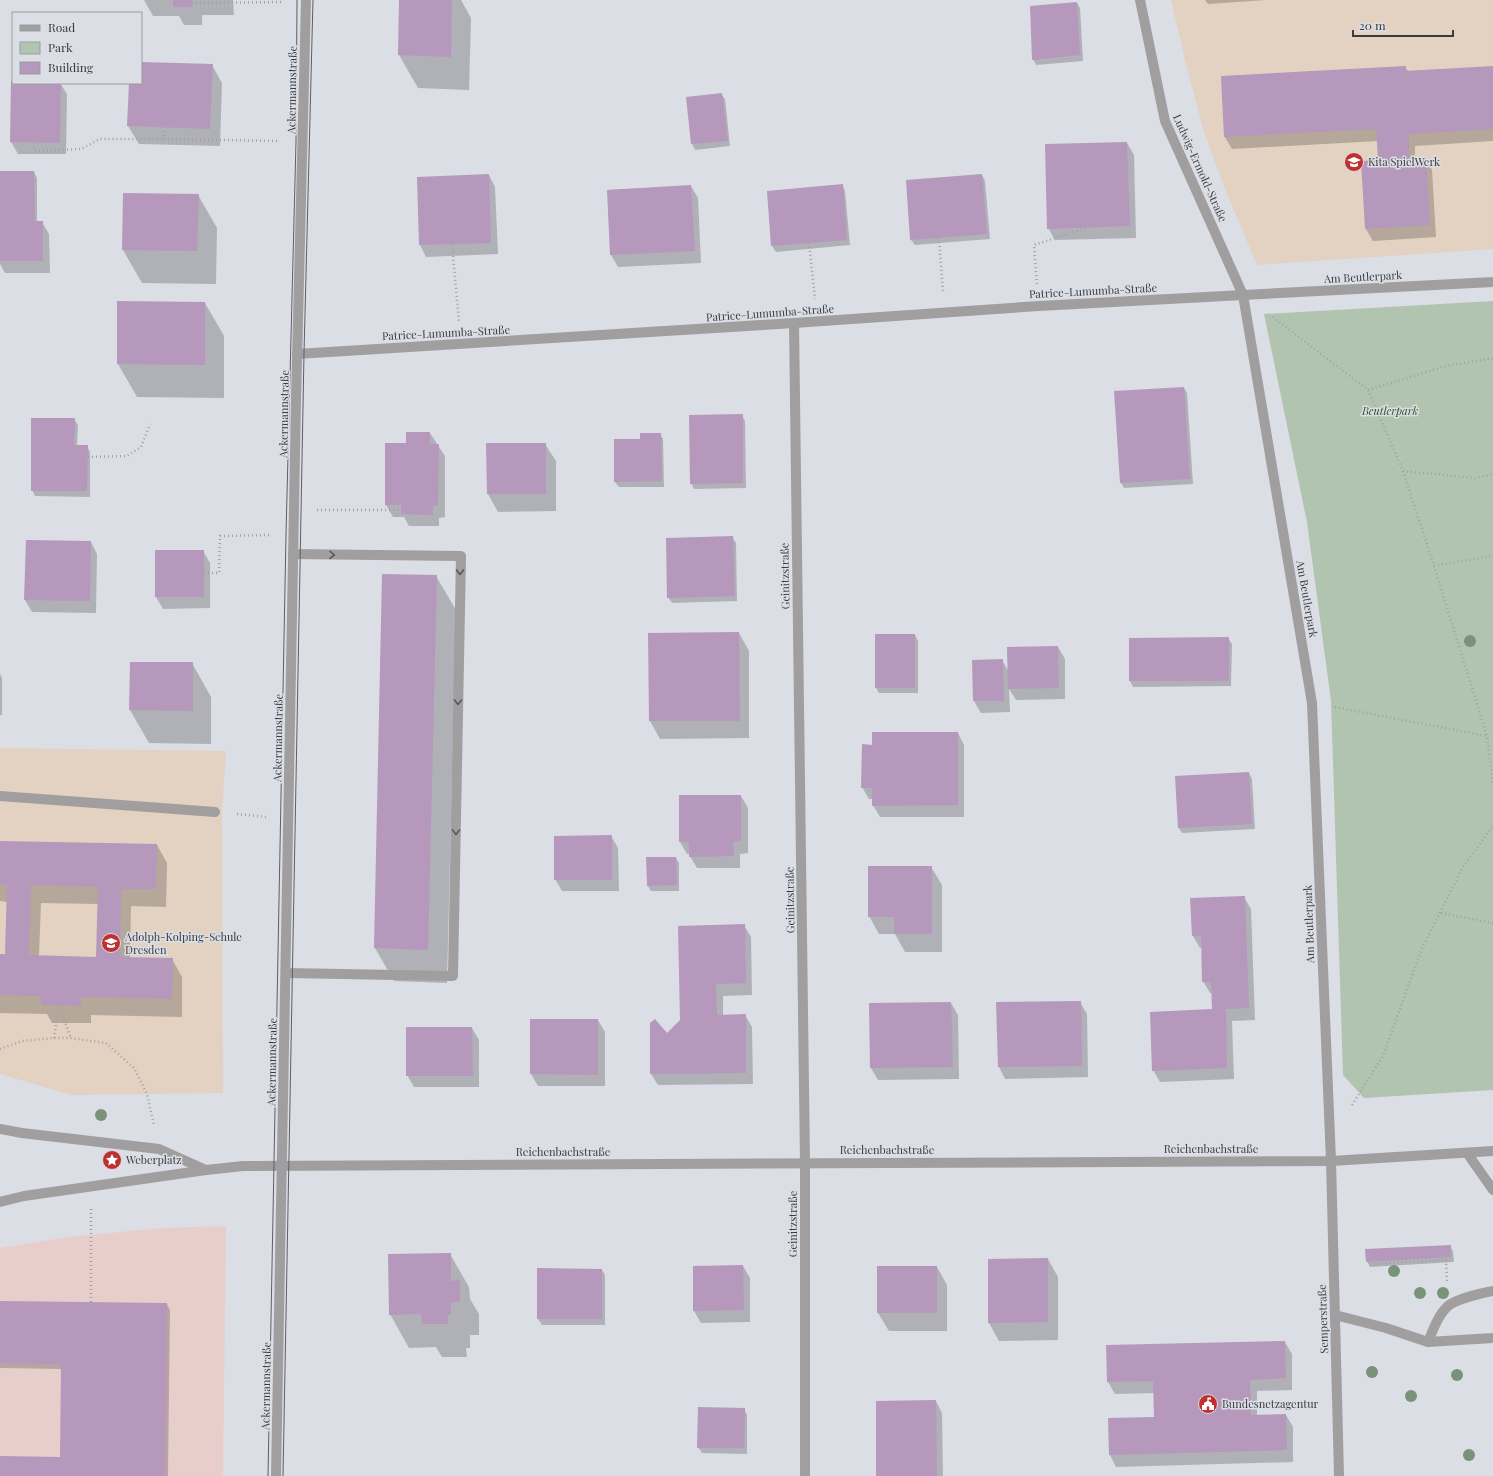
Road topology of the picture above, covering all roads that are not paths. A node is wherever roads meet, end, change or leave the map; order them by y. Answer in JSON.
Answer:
{"nodes":[{"id":1,"x":1140,"y":0,"type":"edge"},
{"id":2,"x":306,"y":1,"type":"edge"},
{"id":3,"x":1493,"y":282,"type":"edge"},
{"id":4,"x":1243,"y":295,"type":"junction"},
{"id":5,"x":794,"y":324,"type":"junction"},
{"id":6,"x":298,"y":354,"type":"junction"},
{"id":7,"x":293,"y":554,"type":"junction"},
{"id":8,"x":0,"y":796,"type":"edge"},
{"id":9,"x":215,"y":812,"type":"dead end"},
{"id":10,"x":286,"y":973,"type":"junction"},
{"id":11,"x":0,"y":1130,"type":"edge"},
{"id":12,"x":1493,"y":1151,"type":"edge"},
{"id":13,"x":1467,"y":1153,"type":"junction"},
{"id":14,"x":1331,"y":1161,"type":"junction"},
{"id":15,"x":805,"y":1163,"type":"junction"},
{"id":16,"x":282,"y":1165,"type":"junction"},
{"id":17,"x":206,"y":1170,"type":"junction"},
{"id":18,"x":1493,"y":1190,"type":"edge"},
{"id":19,"x":0,"y":1202,"type":"edge"},
{"id":20,"x":1493,"y":1291,"type":"edge"},
{"id":21,"x":1335,"y":1315,"type":"junction"},
{"id":22,"x":1493,"y":1338,"type":"edge"},
{"id":23,"x":1428,"y":1342,"type":"junction"},
{"id":24,"x":276,"y":1476,"type":"edge"},
{"id":25,"x":805,"y":1476,"type":"edge"},
{"id":26,"x":1339,"y":1476,"type":"edge"}],
"edges":[{"from":1,"to":4,"type":"street","name":"Ludwig-Ermold-Straße"},
{"from":2,"to":6,"type":"street","name":"Ackermannstraße"},
{"from":3,"to":4,"type":"street","name":"Am Beutlerpark"},
{"from":4,"to":5,"type":"street","name":"Patrice-Lumumba-Straße"},
{"from":4,"to":14,"type":"street","name":"Am Beutlerpark"},
{"from":5,"to":6,"type":"street","name":"Patrice-Lumumba-Straße"},
{"from":5,"to":15,"type":"street","name":"Geinitzstraße"},
{"from":6,"to":7,"type":"street","name":"Ackermannstraße"},
{"from":7,"to":10,"type":"street","name":"Ackermannstraße"},
{"from":7,"to":10,"type":"street","one_way":true},
{"from":8,"to":9,"type":"street"},
{"from":10,"to":16,"type":"street","name":"Ackermannstraße"},
{"from":11,"to":17,"type":"street"},
{"from":12,"to":13,"type":"street","name":"Reichenbachstraße"},
{"from":13,"to":14,"type":"street","name":"Reichenbachstraße"},
{"from":13,"to":18,"type":"street"},
{"from":14,"to":15,"type":"street","name":"Reichenbachstraße"},
{"from":14,"to":21,"type":"street","name":"Semperstraße"},
{"from":15,"to":16,"type":"street","name":"Reichenbachstraße"},
{"from":15,"to":25,"type":"street","name":"Geinitzstraße"},
{"from":16,"to":17,"type":"street"},
{"from":16,"to":24,"type":"street","name":"Ackermannstraße"},
{"from":17,"to":19,"type":"street"},
{"from":20,"to":23,"type":"street"},
{"from":21,"to":23,"type":"street"},
{"from":21,"to":26,"type":"street","name":"Semperstraße"},
{"from":22,"to":23,"type":"street"}]}
